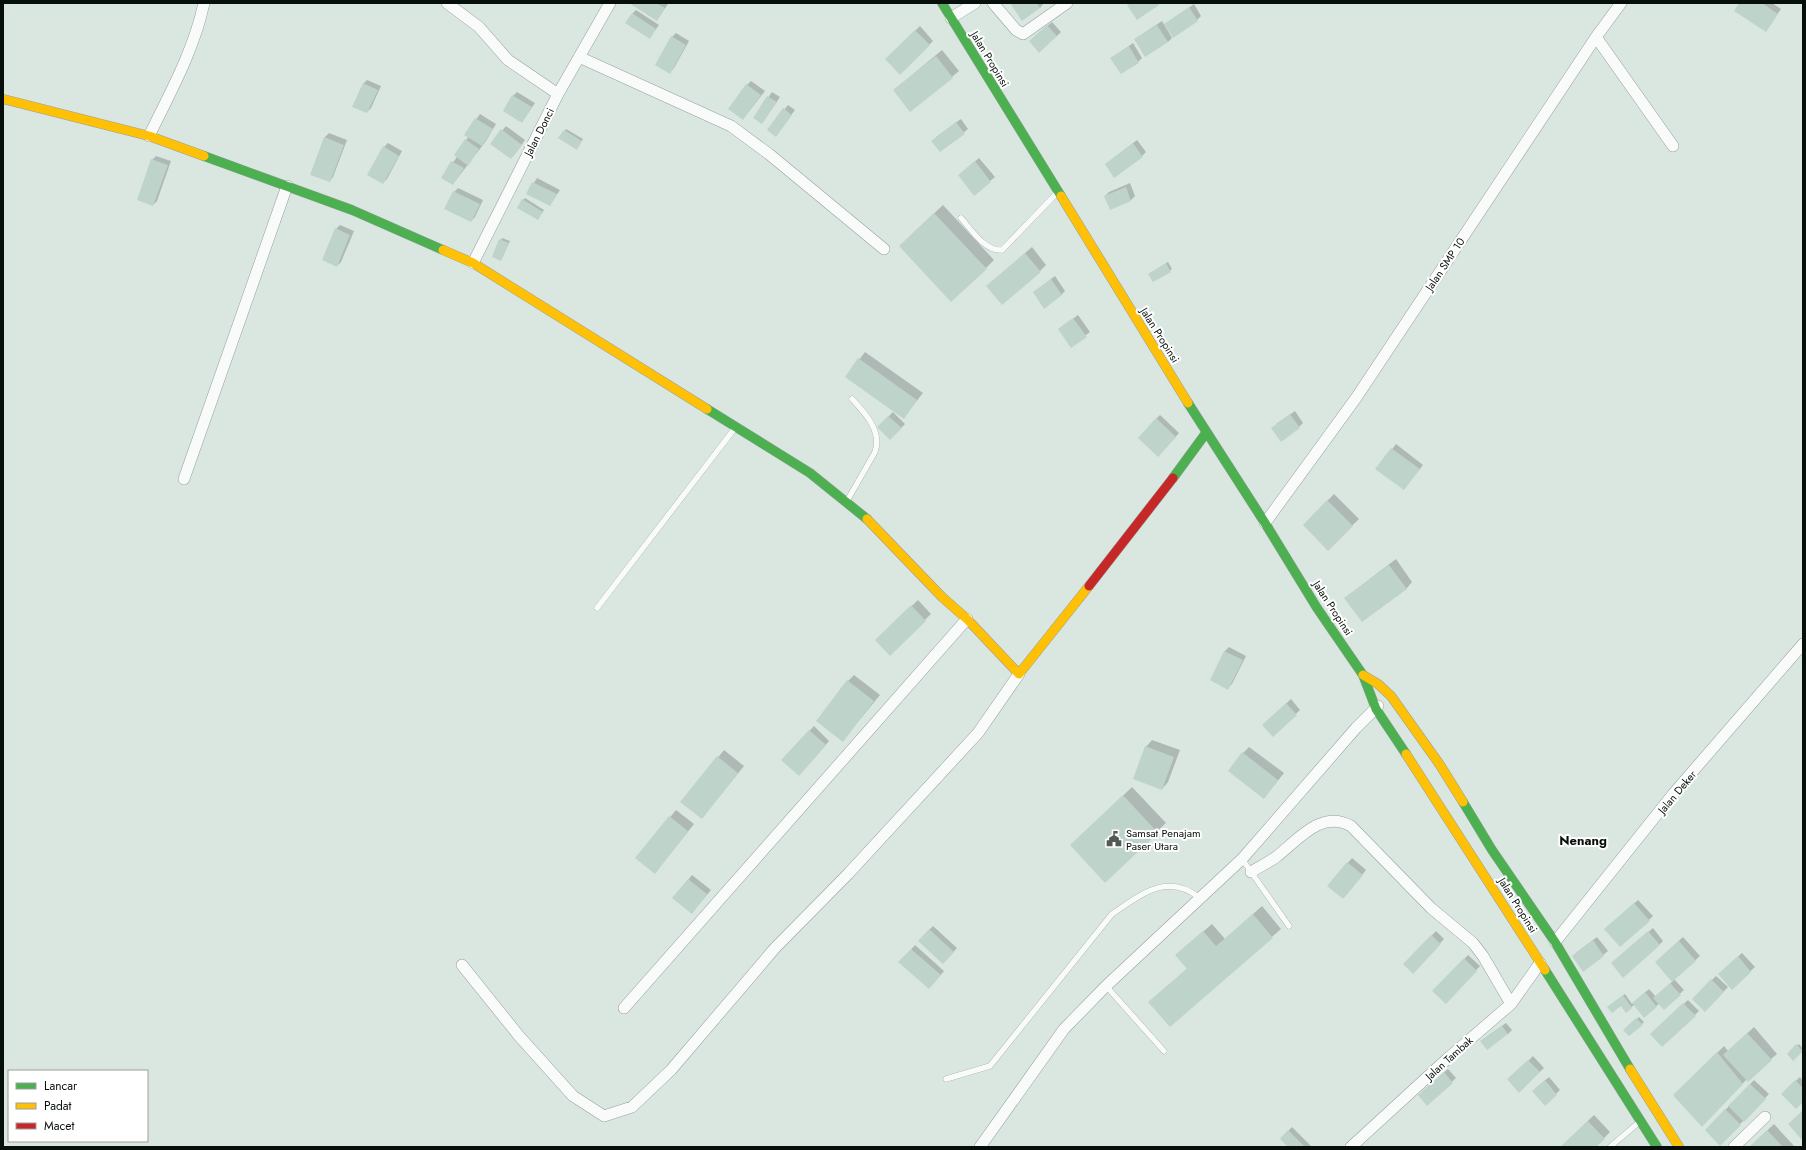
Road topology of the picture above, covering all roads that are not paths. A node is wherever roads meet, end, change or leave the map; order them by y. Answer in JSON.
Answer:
{"nodes":[{"id":1,"x":204,"y":3,"type":"edge"},
{"id":2,"x":447,"y":3,"type":"edge"},
{"id":3,"x":610,"y":3,"type":"edge"},
{"id":4,"x":942,"y":3,"type":"edge"},
{"id":5,"x":975,"y":3,"type":"edge"},
{"id":6,"x":993,"y":3,"type":"edge"},
{"id":7,"x":1067,"y":3,"type":"edge"},
{"id":8,"x":1622,"y":3,"type":"edge"},
{"id":9,"x":951,"y":18,"type":"junction"},
{"id":10,"x":1596,"y":37,"type":"junction"},
{"id":11,"x":579,"y":57,"type":"junction"},
{"id":12,"x":558,"y":94,"type":"junction"},
{"id":13,"x":3,"y":99,"type":"edge"},
{"id":14,"x":149,"y":136,"type":"junction"},
{"id":15,"x":1673,"y":146,"type":"dead end"},
{"id":16,"x":287,"y":186,"type":"junction"},
{"id":17,"x":1058,"y":192,"type":"junction"},
{"id":18,"x":961,"y":218,"type":"dead end"},
{"id":19,"x":884,"y":248,"type":"dead end"},
{"id":20,"x":473,"y":263,"type":"junction"},
{"id":21,"x":852,"y":399,"type":"dead end"},
{"id":22,"x":736,"y":426,"type":"junction"},
{"id":23,"x":1206,"y":433,"type":"junction"},
{"id":24,"x":184,"y":479,"type":"dead end"},
{"id":25,"x":846,"y":502,"type":"junction"},
{"id":26,"x":1265,"y":522,"type":"junction"},
{"id":27,"x":597,"y":608,"type":"dead end"},
{"id":28,"x":966,"y":619,"type":"junction"},
{"id":29,"x":1803,"y":644,"type":"edge"},
{"id":30,"x":1019,"y":674,"type":"junction"},
{"id":31,"x":1364,"y":675,"type":"junction"},
{"id":32,"x":1391,"y":696,"type":"junction"},
{"id":33,"x":1376,"y":708,"type":"junction"},
{"id":34,"x":1242,"y":858,"type":"junction"},
{"id":35,"x":1252,"y":872,"type":"junction"},
{"id":36,"x":1200,"y":898,"type":"junction"},
{"id":37,"x":1288,"y":926,"type":"dead end"},
{"id":38,"x":1555,"y":942,"type":"junction"},
{"id":39,"x":1540,"y":963,"type":"junction"},
{"id":40,"x":462,"y":964,"type":"dead end"},
{"id":41,"x":1106,"y":986,"type":"junction"},
{"id":42,"x":1511,"y":1004,"type":"junction"},
{"id":43,"x":624,"y":1008,"type":"dead end"},
{"id":44,"x":1164,"y":1051,"type":"dead end"},
{"id":45,"x":946,"y":1079,"type":"dead end"},
{"id":46,"x":1765,"y":1117,"type":"dead end"},
{"id":47,"x":1640,"y":1120,"type":"junction"},
{"id":48,"x":980,"y":1147,"type":"edge"},
{"id":49,"x":1351,"y":1147,"type":"edge"},
{"id":50,"x":1610,"y":1147,"type":"edge"},
{"id":51,"x":1657,"y":1147,"type":"edge"},
{"id":52,"x":1680,"y":1147,"type":"edge"},
{"id":53,"x":1734,"y":1147,"type":"edge"}],
"edges":[{"from":1,"to":14,"type":"street"},
{"from":2,"to":12,"type":"street"},
{"from":3,"to":11,"type":"street","name":"Jalan Donci"},
{"from":4,"to":9,"type":"main road","name":"Jalan Propinsi"},
{"from":5,"to":9,"type":"street"},
{"from":6,"to":7,"type":"street"},
{"from":8,"to":10,"type":"street","name":"Jalan SMP 10"},
{"from":9,"to":17,"type":"main road","name":"Jalan Propinsi"},
{"from":10,"to":15,"type":"street"},
{"from":10,"to":26,"type":"street","name":"Jalan SMP 10"},
{"from":11,"to":12,"type":"street","name":"Jalan Donci"},
{"from":11,"to":19,"type":"street"},
{"from":12,"to":20,"type":"street","name":"Jalan Donci"},
{"from":13,"to":14,"type":"main road"},
{"from":14,"to":16,"type":"main road"},
{"from":16,"to":20,"type":"main road"},
{"from":16,"to":24,"type":"street"},
{"from":17,"to":18,"type":"lane"},
{"from":17,"to":23,"type":"main road","name":"Jalan Propinsi"},
{"from":20,"to":22,"type":"main road"},
{"from":21,"to":25,"type":"lane"},
{"from":22,"to":25,"type":"main road"},
{"from":22,"to":27,"type":"lane"},
{"from":23,"to":26,"type":"main road","name":"Jalan Propinsi"},
{"from":23,"to":30,"type":"main road"},
{"from":25,"to":28,"type":"main road"},
{"from":26,"to":31,"type":"main road","name":"Jalan Propinsi"},
{"from":28,"to":30,"type":"main road"},
{"from":28,"to":43,"type":"street"},
{"from":29,"to":38,"type":"street","name":"Jalan Deker"},
{"from":30,"to":40,"type":"street"},
{"from":31,"to":32,"type":"main road","name":"Jalan Propinsi"},
{"from":31,"to":33,"type":"main road","name":"Jalan Propinsi"},
{"from":32,"to":33,"type":"street"},
{"from":32,"to":38,"type":"main road","name":"Jalan Propinsi"},
{"from":33,"to":34,"type":"street"},
{"from":33,"to":39,"type":"main road","name":"Jalan Propinsi"},
{"from":34,"to":35,"type":"lane"},
{"from":34,"to":36,"type":"street"},
{"from":35,"to":37,"type":"lane"},
{"from":35,"to":42,"type":"street"},
{"from":36,"to":41,"type":"street"},
{"from":36,"to":45,"type":"lane"},
{"from":38,"to":52,"type":"main road","name":"Jalan Propinsi"},
{"from":39,"to":42,"type":"street","name":"Jalan Tambak"},
{"from":39,"to":47,"type":"main road","name":"Jalan Propinsi"},
{"from":41,"to":44,"type":"lane"},
{"from":41,"to":48,"type":"street"},
{"from":42,"to":49,"type":"street","name":"Jalan Tambak"},
{"from":46,"to":53,"type":"street"},
{"from":47,"to":50,"type":"lane"},
{"from":47,"to":51,"type":"main road","name":"Jalan Propinsi"}]}
